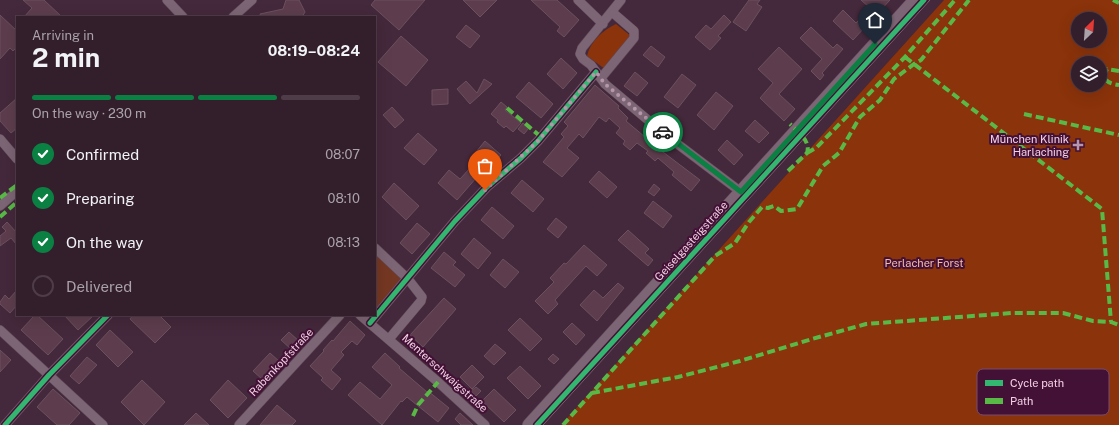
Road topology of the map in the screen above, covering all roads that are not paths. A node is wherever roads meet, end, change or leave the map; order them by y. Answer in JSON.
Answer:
{"nodes":[{"id":1,"x":167,"y":0,"type":"edge"},
{"id":2,"x":252,"y":0,"type":"edge"},
{"id":3,"x":578,"y":0,"type":"edge"},
{"id":4,"x":622,"y":0,"type":"edge"},
{"id":5,"x":915,"y":0,"type":"edge"},
{"id":6,"x":612,"y":12,"type":"junction"},
{"id":7,"x":182,"y":16,"type":"edge"},
{"id":8,"x":234,"y":16,"type":"edge"},
{"id":9,"x":603,"y":24,"type":"junction"},
{"id":10,"x":598,"y":75,"type":"junction"},
{"id":11,"x":0,"y":139,"type":"edge"},
{"id":12,"x":16,"y":158,"type":"edge"},
{"id":13,"x":16,"y":192,"type":"edge"},
{"id":14,"x":741,"y":192,"type":"junction"},
{"id":15,"x":0,"y":206,"type":"edge"},
{"id":16,"x":376,"y":249,"type":"edge"},
{"id":17,"x":408,"y":279,"type":"junction"},
{"id":18,"x":107,"y":316,"type":"edge"},
{"id":19,"x":339,"y":316,"type":"edge"},
{"id":20,"x":361,"y":316,"type":"edge"},
{"id":21,"x":370,"y":323,"type":"junction"},
{"id":22,"x":0,"y":330,"type":"edge"},
{"id":23,"x":389,"y":338,"type":"junction"},
{"id":24,"x":49,"y":375,"type":"junction"},
{"id":25,"x":5,"y":425,"type":"edge"},
{"id":26,"x":103,"y":425,"type":"edge"},
{"id":27,"x":239,"y":425,"type":"edge"},
{"id":28,"x":485,"y":425,"type":"edge"},
{"id":29,"x":529,"y":425,"type":"edge"}],
"edges":[{"from":1,"to":7,"type":"street"},
{"from":2,"to":8,"type":"street"},
{"from":3,"to":9,"type":"street"},
{"from":4,"to":6,"type":"street"},
{"from":5,"to":14,"type":"main road","name":"Geiselgasteigstraße"},
{"from":6,"to":9,"type":"street"},
{"from":6,"to":10,"type":"street"},
{"from":9,"to":10,"type":"street"},
{"from":10,"to":14,"type":"street"},
{"from":10,"to":17,"type":"street"},
{"from":11,"to":12,"type":"street"},
{"from":13,"to":15,"type":"street"},
{"from":14,"to":29,"type":"main road","name":"Geiselgasteigstraße"},
{"from":16,"to":17,"type":"street"},
{"from":17,"to":21,"type":"street"},
{"from":17,"to":23,"type":"street"},
{"from":18,"to":24,"type":"street"},
{"from":19,"to":27,"type":"street","name":"Rabenkopfstraße"},
{"from":20,"to":21,"type":"street","name":"Menterschwaigstraße"},
{"from":21,"to":23,"type":"street","name":"Menterschwaigstraße"},
{"from":22,"to":24,"type":"street"},
{"from":23,"to":28,"type":"street","name":"Menterschwaigstraße"},
{"from":24,"to":25,"type":"street"},
{"from":24,"to":26,"type":"street"}]}
